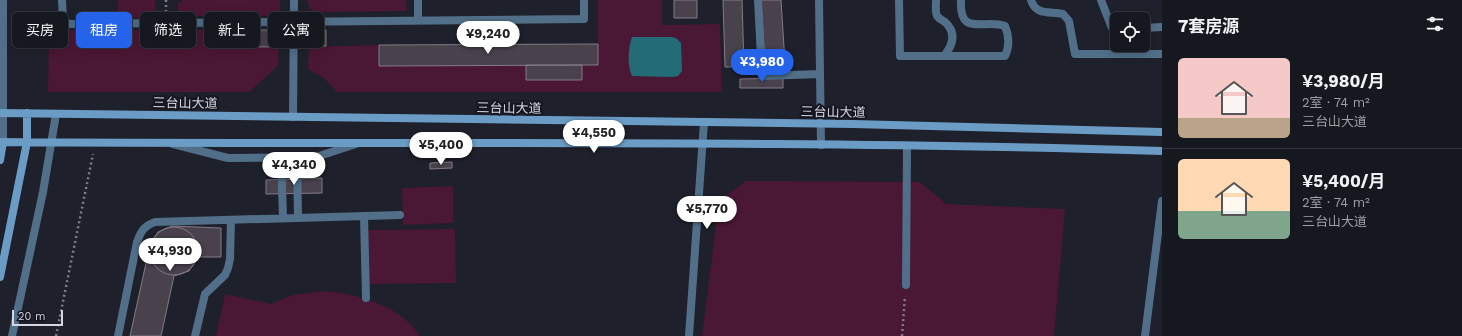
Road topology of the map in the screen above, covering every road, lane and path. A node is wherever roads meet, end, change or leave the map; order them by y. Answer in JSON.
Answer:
{"nodes":[{"id":1,"x":3,"y":0,"type":"edge"},
{"id":2,"x":62,"y":0,"type":"edge"},
{"id":3,"x":294,"y":0,"type":"edge"},
{"id":4,"x":418,"y":0,"type":"edge"},
{"id":5,"x":584,"y":0,"type":"edge"},
{"id":6,"x":758,"y":0,"type":"edge"},
{"id":7,"x":819,"y":0,"type":"edge"},
{"id":8,"x":899,"y":0,"type":"edge"},
{"id":9,"x":936,"y":0,"type":"edge"},
{"id":10,"x":961,"y":0,"type":"edge"},
{"id":11,"x":1031,"y":0,"type":"edge"},
{"id":12,"x":1101,"y":0,"type":"edge"},
{"id":13,"x":294,"y":12,"type":"edge"},
{"id":14,"x":418,"y":20,"type":"junction"},
{"id":15,"x":268,"y":21,"type":"edge"},
{"id":16,"x":324,"y":21,"type":"edge"},
{"id":17,"x":1110,"y":23,"type":"edge"},
{"id":18,"x":1150,"y":28,"type":"edge"},
{"id":19,"x":1162,"y":28,"type":"edge"},
{"id":20,"x":294,"y":48,"type":"edge"},
{"id":21,"x":1162,"y":54,"type":"edge"},
{"id":22,"x":944,"y":56,"type":"junction"},
{"id":23,"x":820,"y":74,"type":"junction"},
{"id":24,"x":2,"y":113,"type":"edge"},
{"id":25,"x":27,"y":113,"type":"junction"},
{"id":26,"x":56,"y":114,"type":"junction"},
{"id":27,"x":293,"y":117,"type":"junction"},
{"id":28,"x":704,"y":122,"type":"junction"},
{"id":29,"x":821,"y":124,"type":"junction"},
{"id":30,"x":1162,"y":132,"type":"edge"},
{"id":31,"x":2,"y":142,"type":"edge"},
{"id":32,"x":27,"y":142,"type":"junction"},
{"id":33,"x":51,"y":142,"type":"junction"},
{"id":34,"x":96,"y":142,"type":"junction"},
{"id":35,"x":167,"y":143,"type":"junction"},
{"id":36,"x":358,"y":143,"type":"junction"},
{"id":37,"x":704,"y":144,"type":"junction"},
{"id":38,"x":821,"y":145,"type":"junction"},
{"id":39,"x":907,"y":146,"type":"junction"},
{"id":40,"x":1162,"y":151,"type":"edge"},
{"id":41,"x":281,"y":157,"type":"junction"},
{"id":42,"x":297,"y":157,"type":"junction"},
{"id":43,"x":0,"y":160,"type":"edge"},
{"id":44,"x":1162,"y":201,"type":"edge"},
{"id":45,"x":400,"y":215,"type":"dead end"},
{"id":46,"x":364,"y":216,"type":"junction"},
{"id":47,"x":283,"y":218,"type":"junction"},
{"id":48,"x":298,"y":218,"type":"junction"},
{"id":49,"x":231,"y":220,"type":"junction"},
{"id":50,"x":0,"y":277,"type":"edge"},
{"id":51,"x":906,"y":285,"type":"joint"},
{"id":52,"x":366,"y":298,"type":"dead end"},
{"id":53,"x":12,"y":336,"type":"edge"},
{"id":54,"x":56,"y":336,"type":"edge"},
{"id":55,"x":118,"y":336,"type":"edge"},
{"id":56,"x":195,"y":336,"type":"edge"},
{"id":57,"x":689,"y":336,"type":"edge"},
{"id":58,"x":902,"y":336,"type":"edge"},
{"id":59,"x":1145,"y":336,"type":"edge"}],
"edges":[{"from":1,"to":24,"type":"street"},
{"from":2,"to":15,"type":"street"},
{"from":3,"to":13,"type":"street"},
{"from":4,"to":14,"type":"street"},
{"from":5,"to":14,"type":"street"},
{"from":6,"to":23,"type":"street"},
{"from":7,"to":23,"type":"street"},
{"from":8,"to":22,"type":"street"},
{"from":9,"to":22,"type":"street"},
{"from":10,"to":22,"type":"street"},
{"from":11,"to":21,"type":"street"},
{"from":12,"to":17,"type":"street"},
{"from":14,"to":16,"type":"street"},
{"from":18,"to":19,"type":"street"},
{"from":20,"to":27,"type":"street"},
{"from":23,"to":29,"type":"street"},
{"from":24,"to":25,"type":"main road","name":"三台山大道"},
{"from":24,"to":31,"type":"street"},
{"from":25,"to":26,"type":"main road","name":"三台山大道"},
{"from":25,"to":32,"type":"main road"},
{"from":26,"to":27,"type":"main road","name":"三台山大道"},
{"from":26,"to":33,"type":"street"},
{"from":27,"to":28,"type":"main road","name":"三台山大道"},
{"from":28,"to":29,"type":"main road","name":"三台山大道"},
{"from":28,"to":37,"type":"street"},
{"from":29,"to":30,"type":"main road","name":"三台山大道"},
{"from":29,"to":38,"type":"street"},
{"from":31,"to":32,"type":"main road"},
{"from":31,"to":43,"type":"main road"},
{"from":32,"to":33,"type":"main road"},
{"from":32,"to":50,"type":"main road"},
{"from":33,"to":34,"type":"main road"},
{"from":33,"to":53,"type":"street"},
{"from":34,"to":35,"type":"main road"},
{"from":34,"to":54,"type":"path"},
{"from":35,"to":36,"type":"main road"},
{"from":35,"to":41,"type":"street"},
{"from":36,"to":37,"type":"main road"},
{"from":36,"to":42,"type":"street"},
{"from":37,"to":38,"type":"main road"},
{"from":37,"to":57,"type":"street"},
{"from":38,"to":39,"type":"main road"},
{"from":39,"to":40,"type":"main road"},
{"from":39,"to":51,"type":"street"},
{"from":41,"to":42,"type":"street"},
{"from":41,"to":47,"type":"street"},
{"from":42,"to":48,"type":"street"},
{"from":44,"to":59,"type":"street"},
{"from":45,"to":46,"type":"street"},
{"from":46,"to":48,"type":"street"},
{"from":46,"to":52,"type":"street"},
{"from":47,"to":48,"type":"street"},
{"from":47,"to":49,"type":"street"},
{"from":49,"to":55,"type":"street"},
{"from":49,"to":56,"type":"street"},
{"from":51,"to":58,"type":"path"}]}
